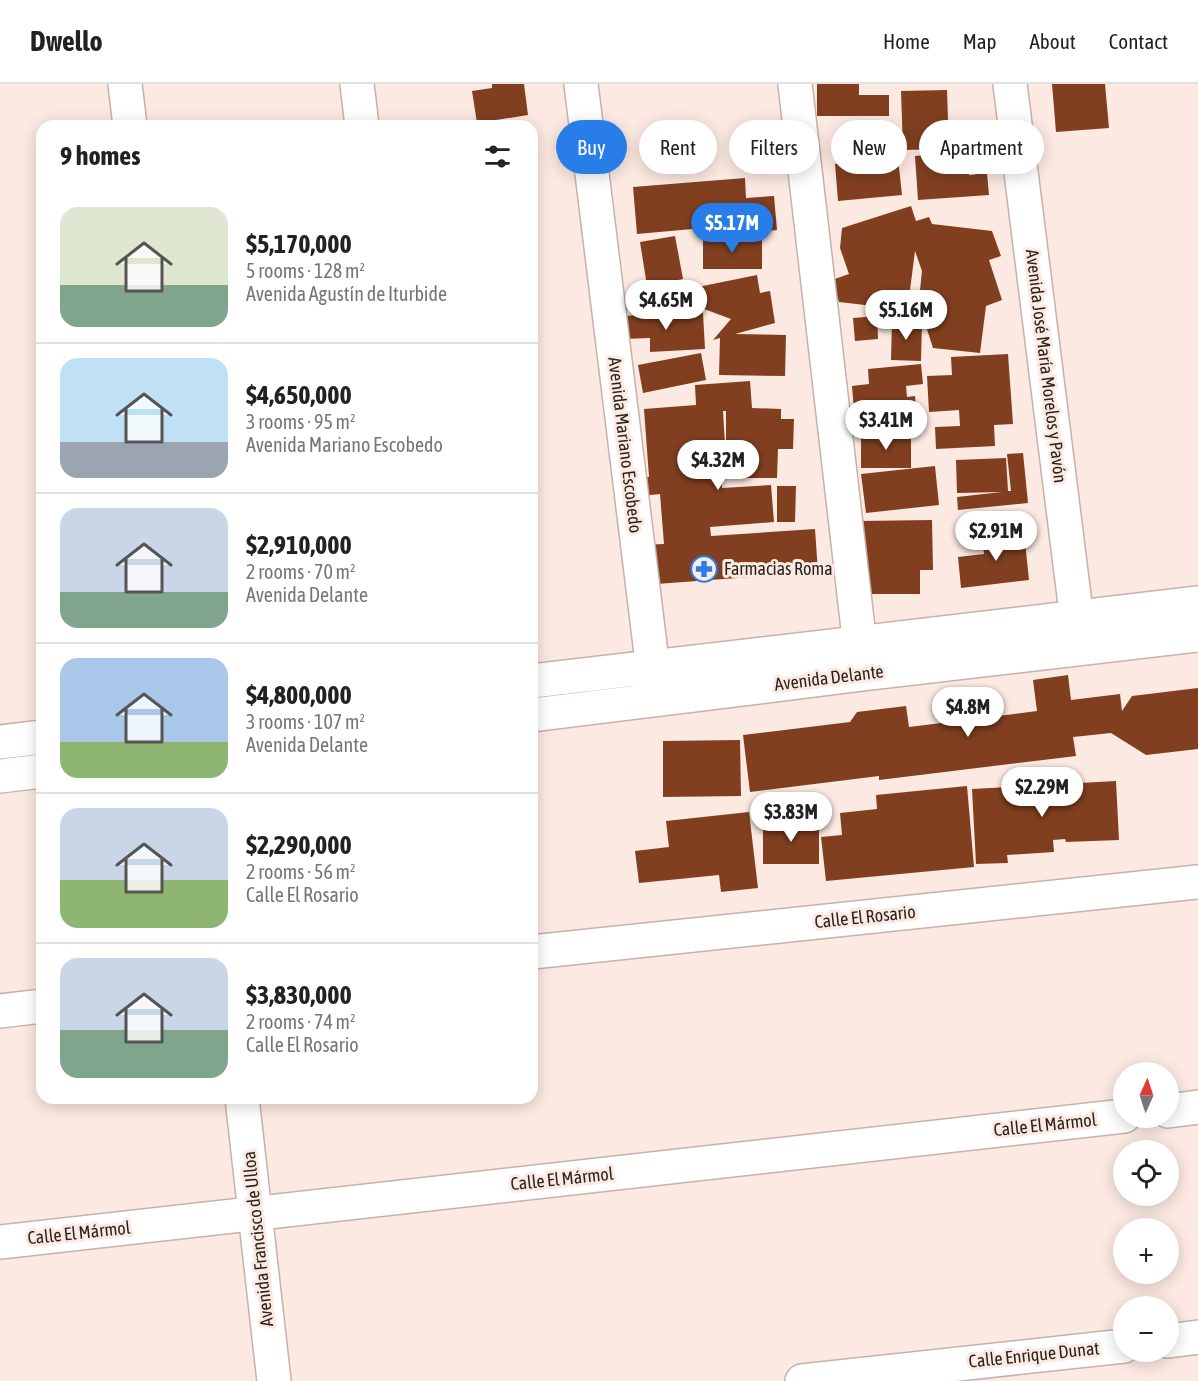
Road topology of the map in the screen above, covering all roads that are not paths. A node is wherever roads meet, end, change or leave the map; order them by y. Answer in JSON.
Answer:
{"nodes":[{"id":1,"x":125,"y":84,"type":"edge"},
{"id":2,"x":357,"y":84,"type":"edge"},
{"id":3,"x":581,"y":84,"type":"edge"},
{"id":4,"x":795,"y":84,"type":"edge"},
{"id":5,"x":1011,"y":84,"type":"edge"},
{"id":6,"x":129,"y":120,"type":"edge"},
{"id":7,"x":361,"y":120,"type":"edge"},
{"id":8,"x":1198,"y":603,"type":"edge"},
{"id":9,"x":1079,"y":633,"type":"junction"},
{"id":10,"x":1198,"y":635,"type":"edge"},
{"id":11,"x":861,"y":658,"type":"junction"},
{"id":12,"x":653,"y":666,"type":"junction"},
{"id":13,"x":538,"y":680,"type":"edge"},
{"id":14,"x":656,"y":699,"type":"junction"},
{"id":15,"x":538,"y":714,"type":"edge"},
{"id":16,"x":36,"y":738,"type":"edge"},
{"id":17,"x":0,"y":742,"type":"edge"},
{"id":18,"x":36,"y":772,"type":"edge"},
{"id":19,"x":0,"y":776,"type":"edge"},
{"id":20,"x":1198,"y":882,"type":"edge"},
{"id":21,"x":538,"y":951,"type":"edge"},
{"id":22,"x":36,"y":1007,"type":"edge"},
{"id":23,"x":0,"y":1011,"type":"edge"},
{"id":24,"x":243,"y":1104,"type":"edge"},
{"id":25,"x":1198,"y":1107,"type":"edge"},
{"id":26,"x":1179,"y":1110,"type":"edge"},
{"id":27,"x":1113,"y":1117,"type":"edge"},
{"id":28,"x":255,"y":1214,"type":"junction"},
{"id":29,"x":0,"y":1242,"type":"edge"},
{"id":30,"x":1198,"y":1337,"type":"edge"},
{"id":31,"x":1179,"y":1340,"type":"edge"},
{"id":32,"x":1113,"y":1347,"type":"edge"},
{"id":33,"x":274,"y":1381,"type":"edge"},
{"id":34,"x":802,"y":1381,"type":"edge"}],
"edges":[{"from":1,"to":6,"type":"street"},
{"from":2,"to":7,"type":"street"},
{"from":3,"to":12,"type":"street","name":"Avenida Mariano Escobedo"},
{"from":4,"to":11,"type":"street"},
{"from":5,"to":9,"type":"street","name":"Avenida José María Morelos y Pavón"},
{"from":8,"to":9,"type":"street","name":"Avenida Delante"},
{"from":9,"to":10,"type":"street","name":"Avenida Delante"},
{"from":9,"to":11,"type":"street","name":"Avenida Delante"},
{"from":11,"to":12,"type":"street","name":"Avenida Delante"},
{"from":11,"to":14,"type":"street","name":"Avenida Delante"},
{"from":12,"to":13,"type":"street","name":"Avenida Delante"},
{"from":12,"to":14,"type":"street","name":"Avenida Mariano Escobedo"},
{"from":14,"to":15,"type":"street","name":"Avenida Delante"},
{"from":16,"to":17,"type":"street"},
{"from":18,"to":19,"type":"street"},
{"from":20,"to":21,"type":"street","name":"Calle El Rosario"},
{"from":22,"to":23,"type":"street"},
{"from":24,"to":28,"type":"street","name":"Avenida Francisco de Ulloa"},
{"from":25,"to":26,"type":"street"},
{"from":27,"to":28,"type":"street","name":"Calle El Mármol"},
{"from":28,"to":29,"type":"street","name":"Calle El Mármol"},
{"from":28,"to":33,"type":"street","name":"Avenida Francisco de Ulloa"},
{"from":30,"to":31,"type":"street"},
{"from":32,"to":34,"type":"street","name":"Calle Enrique Dunat"}]}
